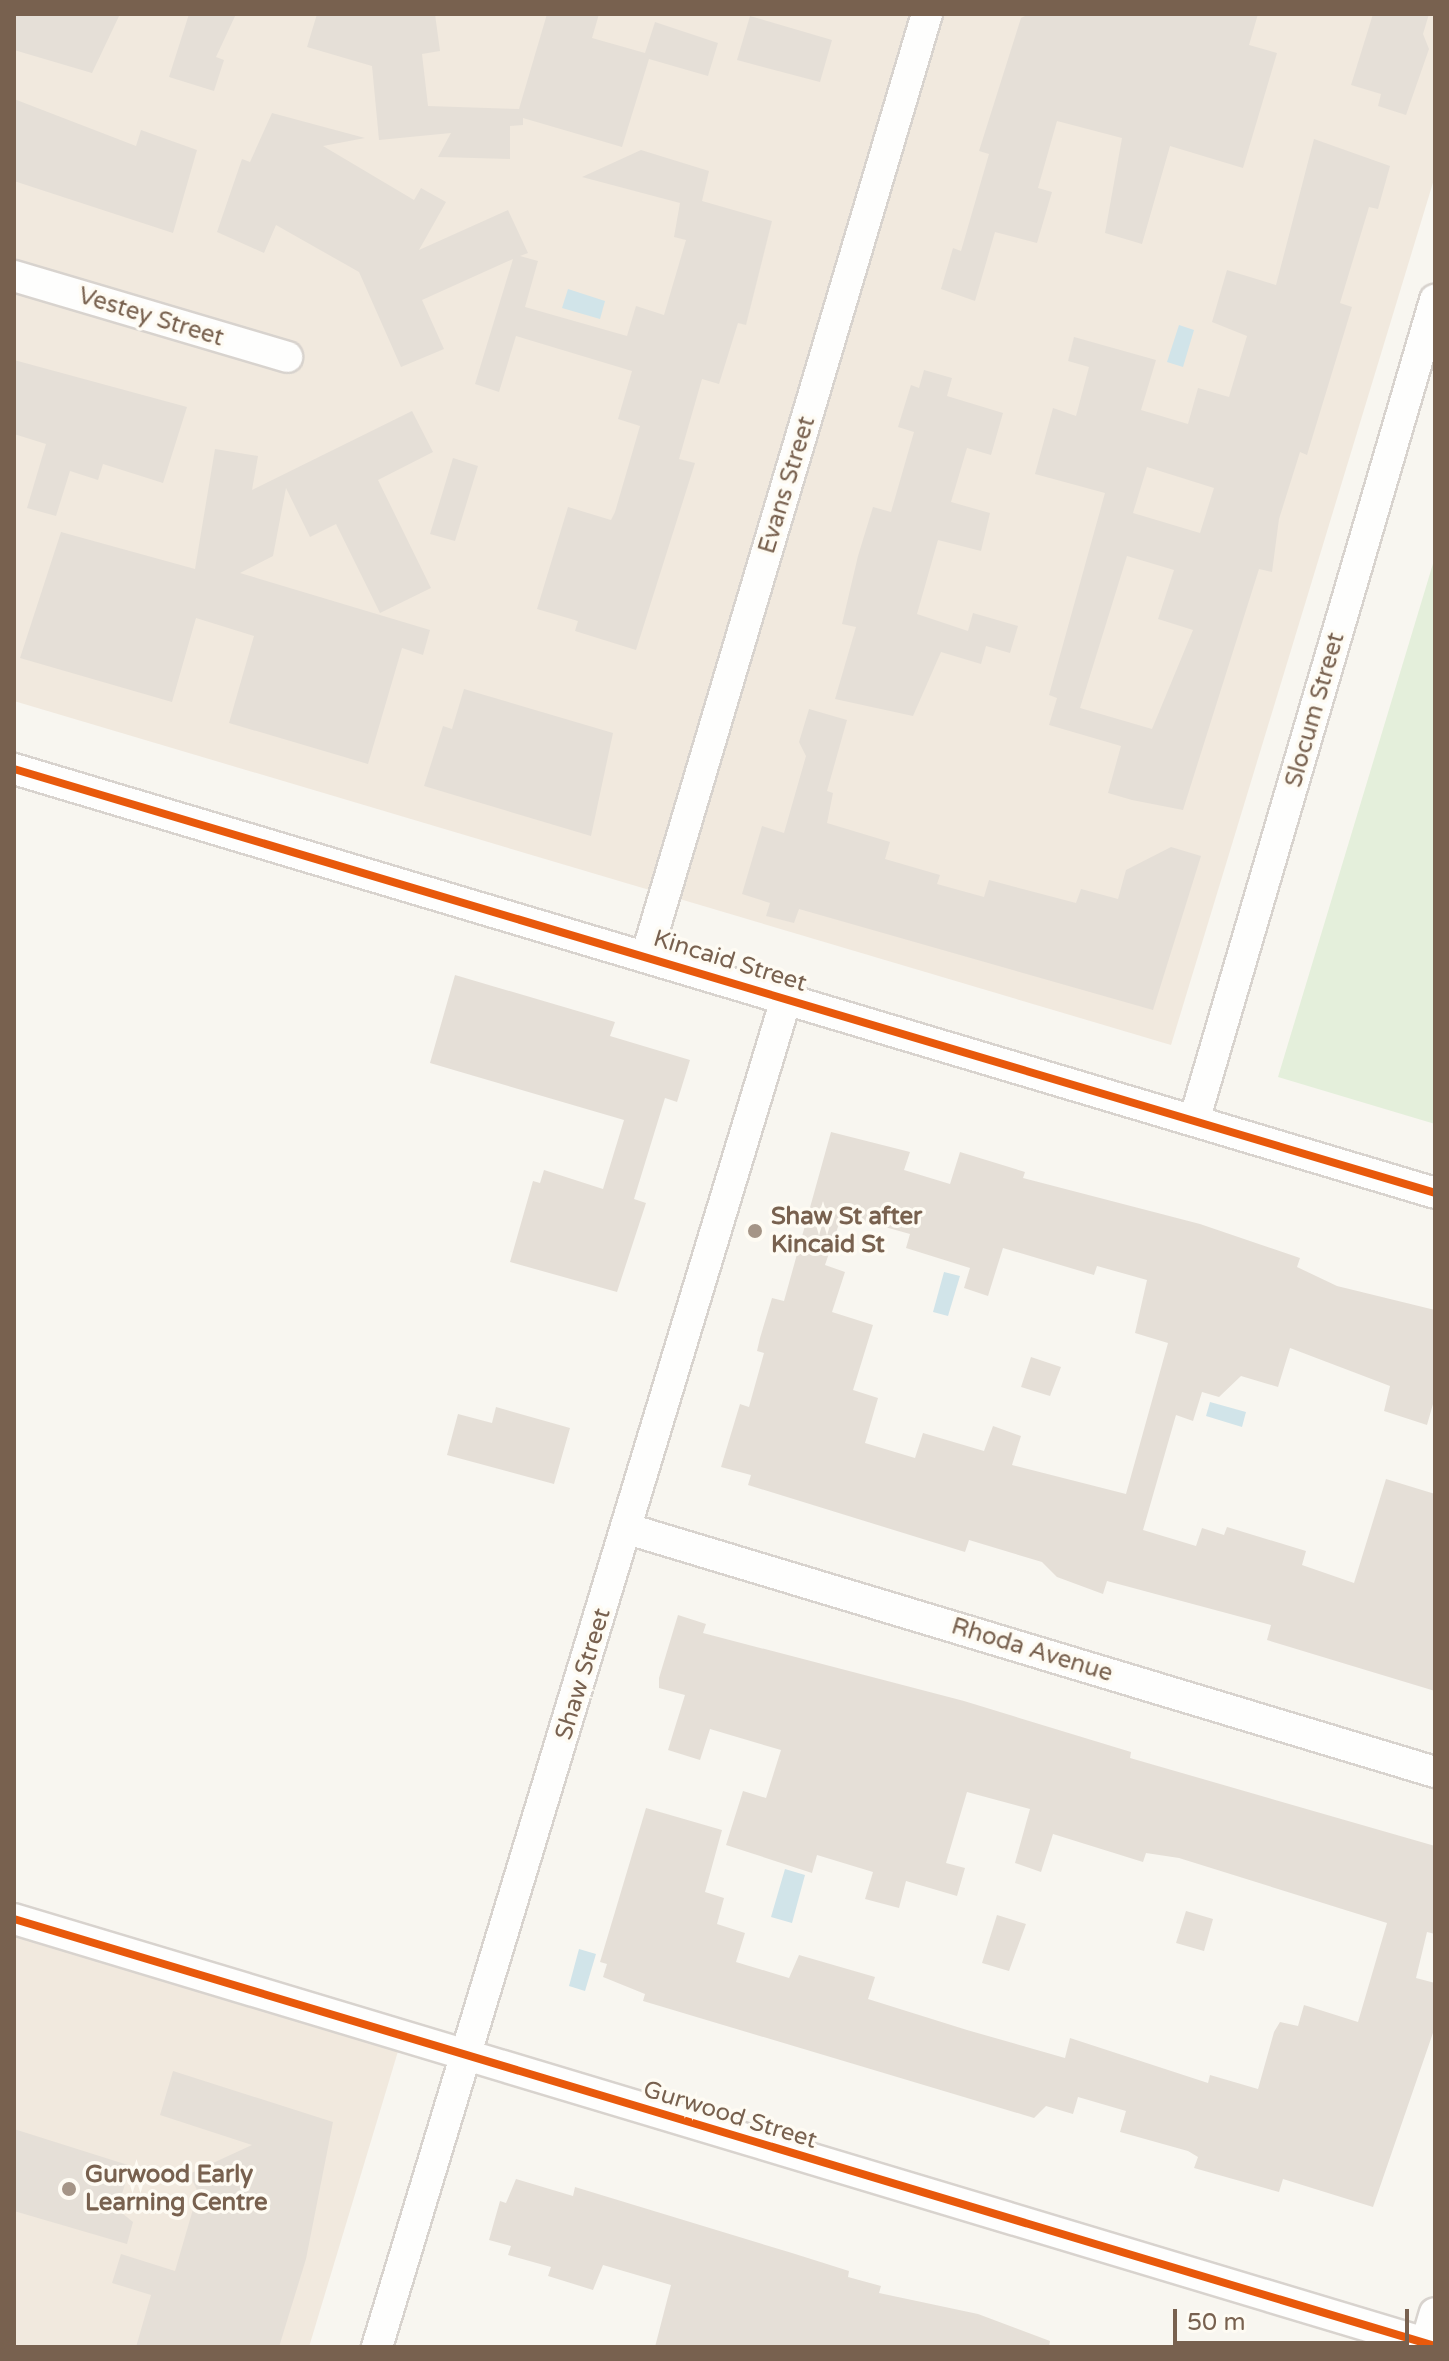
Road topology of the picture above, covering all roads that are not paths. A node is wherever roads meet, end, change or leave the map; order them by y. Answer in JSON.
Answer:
{"nodes":[{"id":1,"x":927,"y":14,"type":"edge"},
{"id":2,"x":14,"y":276,"type":"edge"},
{"id":3,"x":1435,"y":300,"type":"edge"},
{"id":4,"x":287,"y":357,"type":"dead end"},
{"id":5,"x":14,"y":769,"type":"edge"},
{"id":6,"x":646,"y":957,"type":"junction"},
{"id":7,"x":786,"y":999,"type":"junction"},
{"id":8,"x":1194,"y":1121,"type":"junction"},
{"id":9,"x":1435,"y":1193,"type":"edge"},
{"id":10,"x":628,"y":1529,"type":"junction"},
{"id":11,"x":1435,"y":1772,"type":"edge"},
{"id":12,"x":14,"y":1919,"type":"edge"},
{"id":13,"x":463,"y":2056,"type":"junction"},
{"id":14,"x":1435,"y":2313,"type":"edge"},
{"id":15,"x":1429,"y":2346,"type":"edge"},
{"id":16,"x":377,"y":2347,"type":"edge"}],
"edges":[{"from":1,"to":6,"type":"street","name":"Evans Street"},
{"from":2,"to":4,"type":"street","name":"Vestey Street"},
{"from":3,"to":8,"type":"street","name":"Slocum Street"},
{"from":5,"to":6,"type":"street","name":"Kincaid Street"},
{"from":6,"to":7,"type":"street","name":"Kincaid Street"},
{"from":7,"to":8,"type":"street","name":"Kincaid Street"},
{"from":7,"to":10,"type":"street","name":"Shaw Street"},
{"from":8,"to":9,"type":"street","name":"Kincaid Street"},
{"from":10,"to":11,"type":"street","name":"Rhoda Avenue"},
{"from":10,"to":13,"type":"street","name":"Shaw Street"},
{"from":12,"to":13,"type":"street","name":"Gurwood Street"},
{"from":13,"to":15,"type":"street","name":"Gurwood Street"},
{"from":13,"to":16,"type":"street","name":"Shaw Street"},
{"from":14,"to":15,"type":"street"}]}
